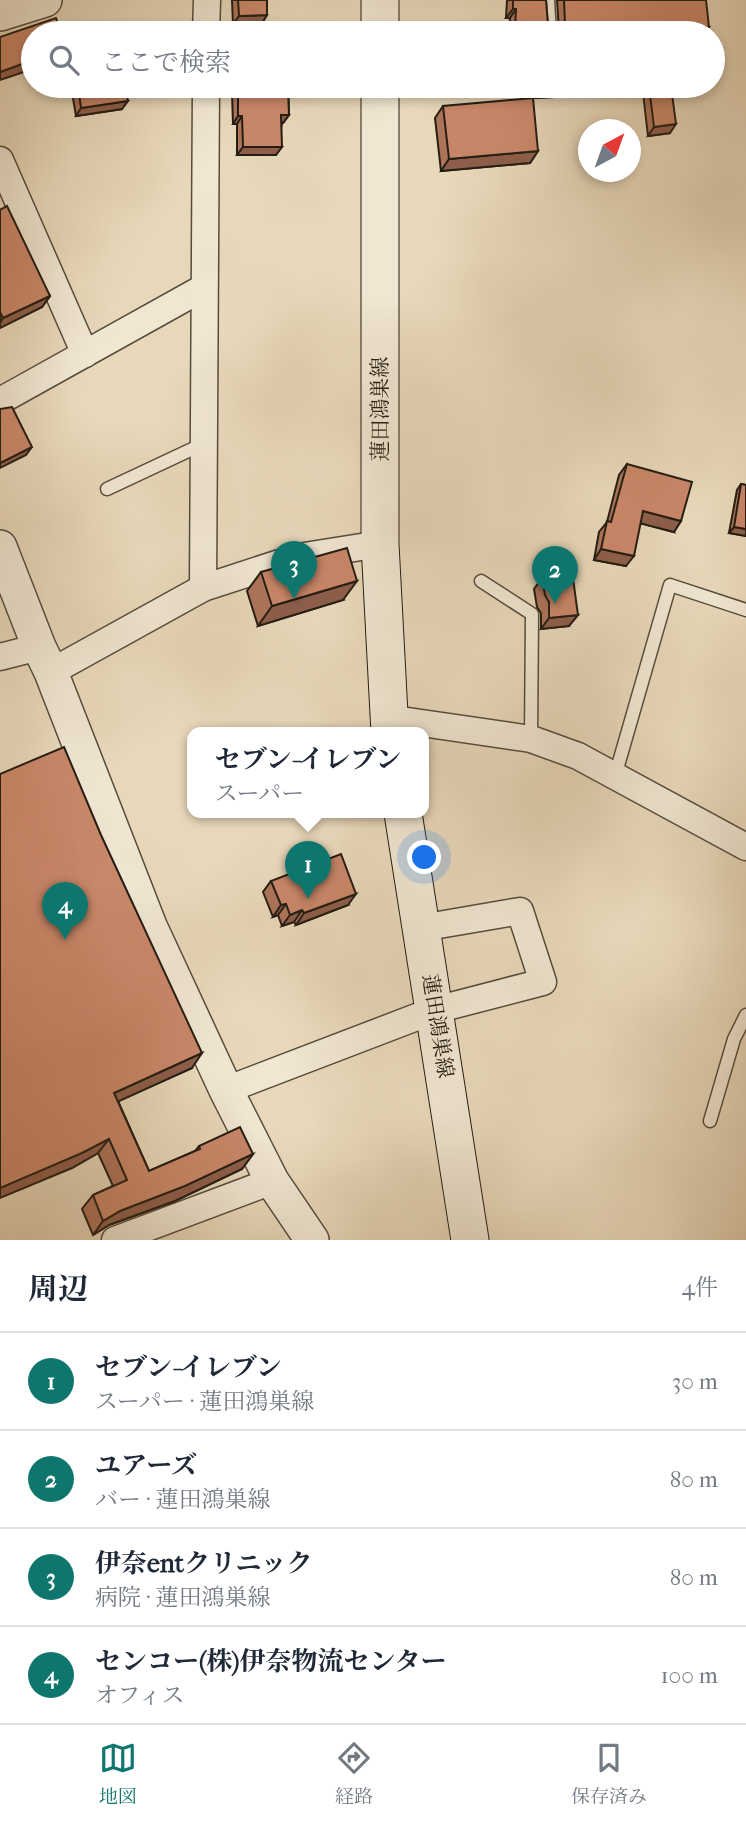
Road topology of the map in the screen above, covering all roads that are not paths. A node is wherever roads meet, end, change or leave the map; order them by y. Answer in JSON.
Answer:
{"nodes":[{"id":1,"x":45,"y":0,"type":"edge"},
{"id":2,"x":207,"y":0,"type":"edge"},
{"id":3,"x":380,"y":0,"type":"edge"},
{"id":4,"x":548,"y":0,"type":"edge"},
{"id":5,"x":0,"y":14,"type":"edge"},
{"id":6,"x":206,"y":21,"type":"edge"},
{"id":7,"x":380,"y":21,"type":"edge"},
{"id":8,"x":549,"y":21,"type":"edge"},
{"id":9,"x":206,"y":98,"type":"edge"},
{"id":10,"x":380,"y":98,"type":"edge"},
{"id":11,"x":0,"y":160,"type":"edge"},
{"id":12,"x":203,"y":288,"type":"junction"},
{"id":13,"x":85,"y":354,"type":"junction"},
{"id":14,"x":0,"y":401,"type":"edge"},
{"id":15,"x":203,"y":444,"type":"junction"},
{"id":16,"x":107,"y":489,"type":"dead end"},
{"id":17,"x":380,"y":544,"type":"junction"},
{"id":18,"x":0,"y":547,"type":"edge"},
{"id":19,"x":481,"y":581,"type":"dead end"},
{"id":20,"x":203,"y":588,"type":"junction"},
{"id":21,"x":746,"y":610,"type":"edge"},
{"id":22,"x":0,"y":657,"type":"edge"},
{"id":23,"x":45,"y":659,"type":"junction"},
{"id":24,"x":388,"y":725,"type":"edge"},
{"id":25,"x":408,"y":727,"type":"edge"},
{"id":26,"x":429,"y":729,"type":"edge"},
{"id":27,"x":531,"y":739,"type":"junction"},
{"id":28,"x":615,"y":776,"type":"junction"},
{"id":29,"x":404,"y":818,"type":"edge"},
{"id":30,"x":746,"y":847,"type":"edge"},
{"id":31,"x":421,"y":928,"type":"junction"},
{"id":32,"x":435,"y":1010,"type":"junction"},
{"id":33,"x":746,"y":1015,"type":"edge"},
{"id":34,"x":226,"y":1090,"type":"junction"},
{"id":35,"x":710,"y":1121,"type":"dead end"},
{"id":36,"x":272,"y":1181,"type":"junction"},
{"id":37,"x":115,"y":1240,"type":"edge"},
{"id":38,"x":312,"y":1240,"type":"edge"},
{"id":39,"x":470,"y":1240,"type":"edge"}],
"edges":[{"from":1,"to":5,"type":"street"},
{"from":2,"to":6,"type":"street"},
{"from":3,"to":7,"type":"main road"},
{"from":4,"to":8,"type":"lane"},
{"from":9,"to":12,"type":"street"},
{"from":10,"to":17,"type":"main road","name":"蓮田鴻巣線"},
{"from":11,"to":13,"type":"street"},
{"from":12,"to":13,"type":"street"},
{"from":12,"to":15,"type":"street"},
{"from":13,"to":14,"type":"street"},
{"from":15,"to":16,"type":"lane"},
{"from":15,"to":20,"type":"street"},
{"from":17,"to":20,"type":"street"},
{"from":17,"to":24,"type":"main road","name":"蓮田鴻巣線"},
{"from":18,"to":23,"type":"street"},
{"from":19,"to":27,"type":"lane"},
{"from":20,"to":23,"type":"street"},
{"from":21,"to":28,"type":"lane"},
{"from":22,"to":23,"type":"street"},
{"from":23,"to":34,"type":"street"},
{"from":24,"to":25,"type":"street"},
{"from":26,"to":27,"type":"street"},
{"from":27,"to":28,"type":"street"},
{"from":28,"to":30,"type":"street"},
{"from":29,"to":31,"type":"main road","name":"蓮田鴻巣線"},
{"from":31,"to":32,"type":"main road","name":"蓮田鴻巣線"},
{"from":31,"to":32,"type":"street"},
{"from":32,"to":34,"type":"street"},
{"from":32,"to":39,"type":"main road","name":"蓮田鴻巣線"},
{"from":33,"to":35,"type":"lane"},
{"from":34,"to":36,"type":"street"},
{"from":36,"to":37,"type":"street"},
{"from":36,"to":38,"type":"street"}]}
